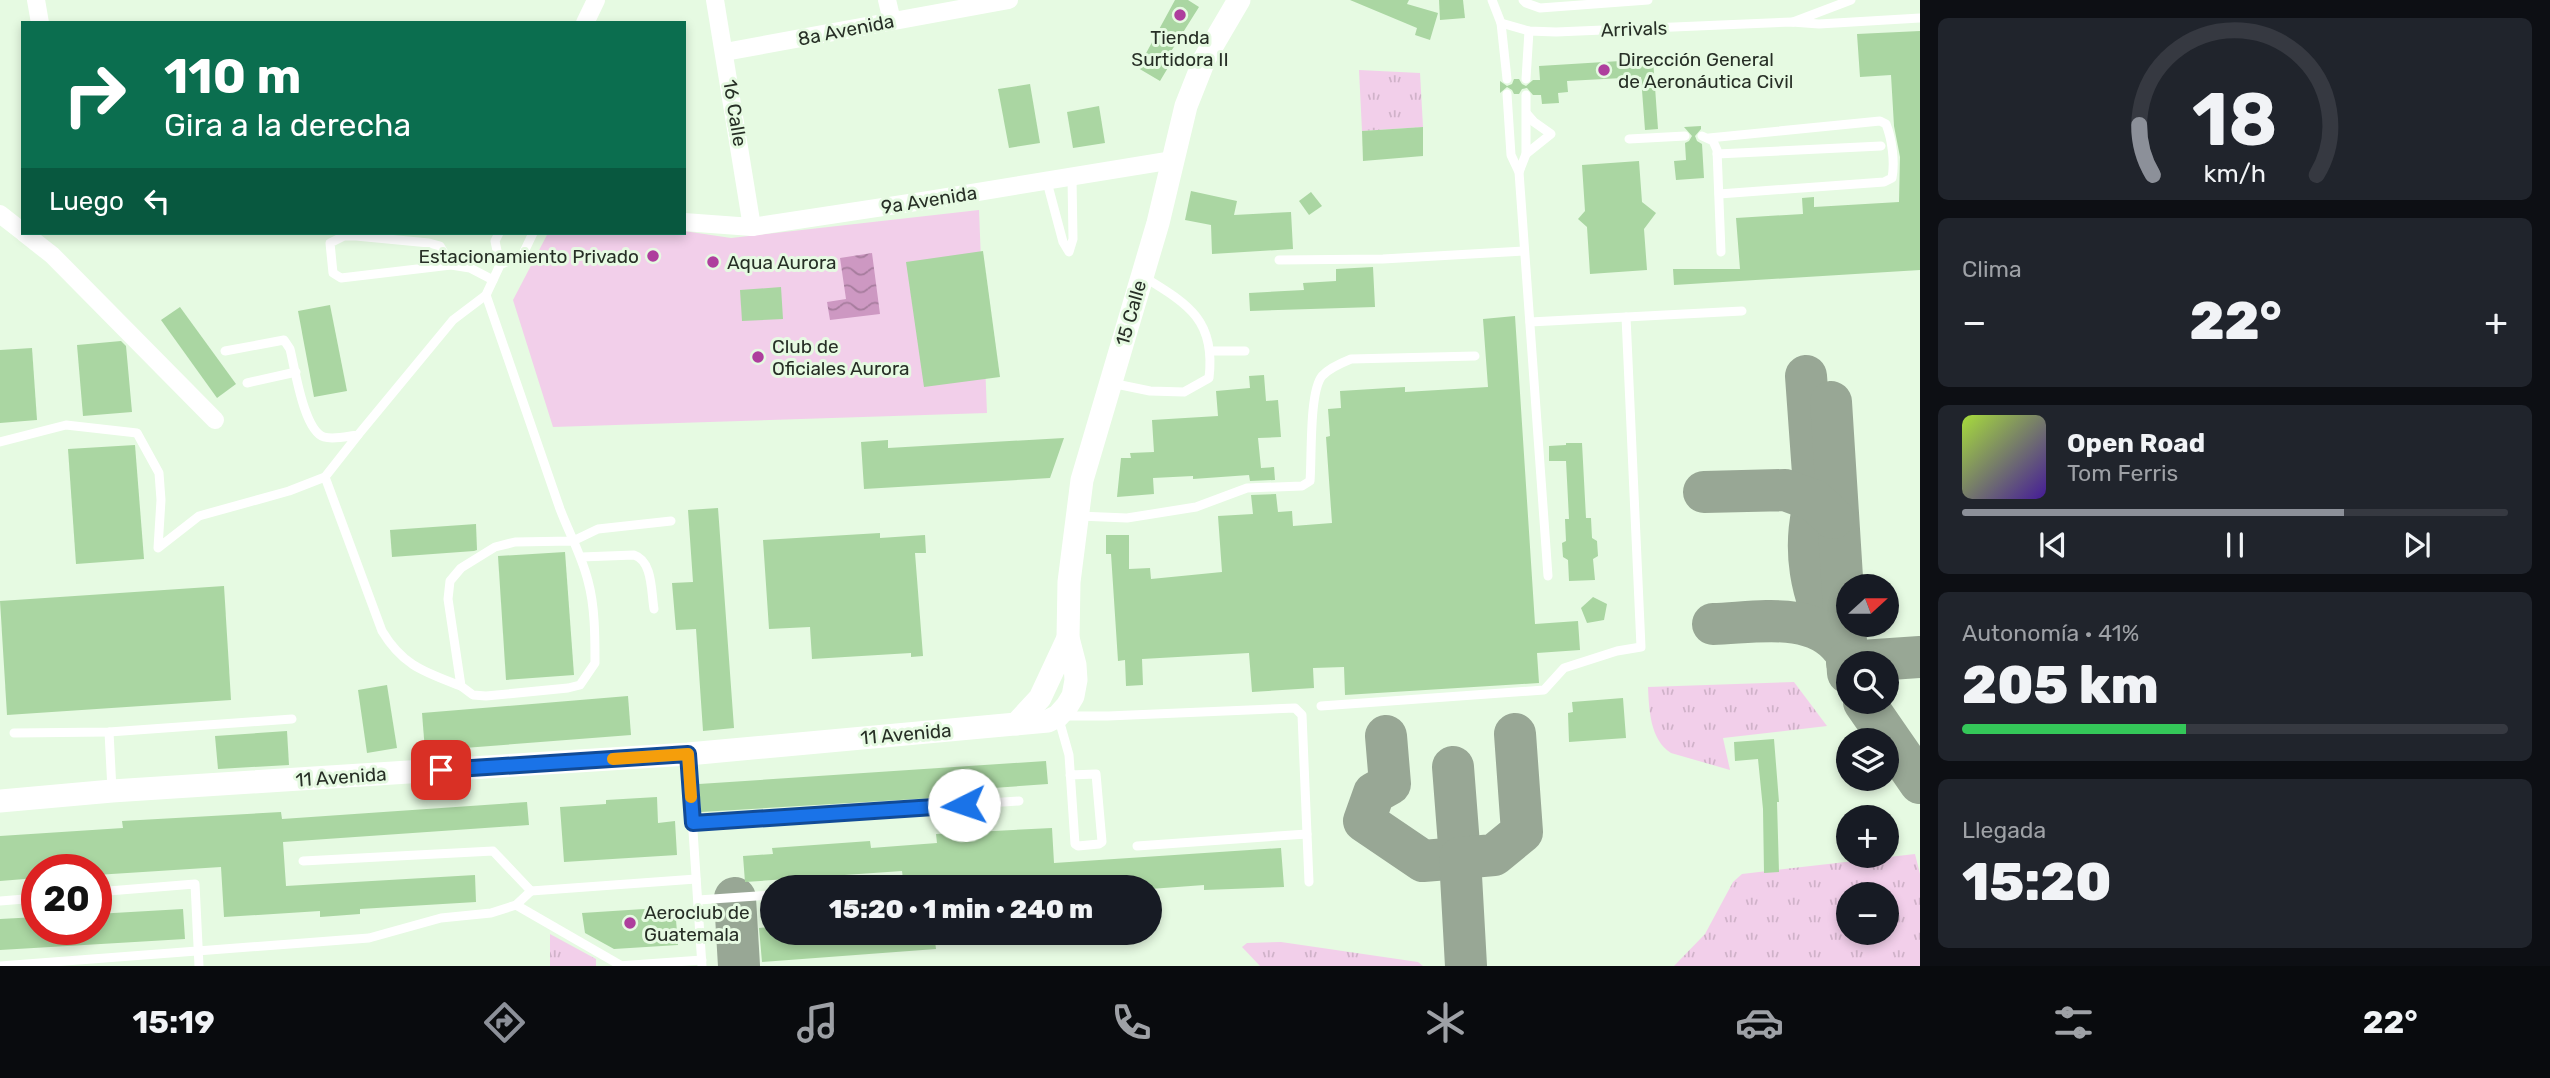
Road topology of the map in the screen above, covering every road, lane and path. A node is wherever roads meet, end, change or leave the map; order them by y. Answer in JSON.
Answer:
{"nodes":[{"id":1,"x":36,"y":0,"type":"edge"},
{"id":2,"x":596,"y":0,"type":"edge"},
{"id":3,"x":715,"y":0,"type":"edge"},
{"id":4,"x":887,"y":0,"type":"edge"},
{"id":5,"x":1009,"y":0,"type":"edge"},
{"id":6,"x":1237,"y":0,"type":"edge"},
{"id":7,"x":1492,"y":0,"type":"edge"},
{"id":8,"x":1524,"y":0,"type":"edge"},
{"id":9,"x":1648,"y":0,"type":"edge"},
{"id":10,"x":1850,"y":0,"type":"edge"},
{"id":11,"x":1920,"y":18,"type":"edge"},
{"id":12,"x":40,"y":21,"type":"edge"},
{"id":13,"x":586,"y":21,"type":"edge"},
{"id":14,"x":892,"y":22,"type":"junction"},
{"id":15,"x":1792,"y":22,"type":"junction"},
{"id":16,"x":1501,"y":23,"type":"junction"},
{"id":17,"x":1529,"y":31,"type":"junction"},
{"id":18,"x":725,"y":52,"type":"junction"},
{"id":19,"x":1507,"y":79,"type":"dead end"},
{"id":20,"x":1527,"y":79,"type":"dead end"},
{"id":21,"x":1507,"y":94,"type":"dead end"},
{"id":22,"x":1526,"y":95,"type":"dead end"},
{"id":23,"x":1527,"y":114,"type":"junction"},
{"id":24,"x":1685,"y":136,"type":"dead end"},
{"id":25,"x":1629,"y":139,"type":"dead end"},
{"id":26,"x":1881,"y":146,"type":"dead end"},
{"id":27,"x":1526,"y":154,"type":"junction"},
{"id":28,"x":1717,"y":154,"type":"junction"},
{"id":29,"x":1173,"y":160,"type":"junction"},
{"id":30,"x":1519,"y":172,"type":"junction"},
{"id":31,"x":1072,"y":178,"type":"junction"},
{"id":32,"x":1047,"y":182,"type":"junction"},
{"id":33,"x":1719,"y":194,"type":"junction"},
{"id":34,"x":0,"y":214,"type":"edge"},
{"id":35,"x":686,"y":222,"type":"edge"},
{"id":36,"x":752,"y":227,"type":"junction"},
{"id":37,"x":21,"y":230,"type":"edge"},
{"id":38,"x":27,"y":235,"type":"edge"},
{"id":39,"x":498,"y":235,"type":"edge"},
{"id":40,"x":532,"y":235,"type":"edge"},
{"id":41,"x":334,"y":236,"type":"edge"},
{"id":42,"x":1524,"y":251,"type":"junction"},
{"id":43,"x":1721,"y":252,"type":"dead end"},
{"id":44,"x":1279,"y":260,"type":"dead end"},
{"id":45,"x":451,"y":265,"type":"junction"},
{"id":46,"x":500,"y":265,"type":"junction"},
{"id":47,"x":1142,"y":276,"type":"junction"},
{"id":48,"x":493,"y":280,"type":"junction"},
{"id":49,"x":486,"y":295,"type":"junction"},
{"id":50,"x":1742,"y":311,"type":"dead end"},
{"id":51,"x":1626,"y":317,"type":"junction"},
{"id":52,"x":1530,"y":322,"type":"junction"},
{"id":53,"x":225,"y":351,"type":"dead end"},
{"id":54,"x":1211,"y":351,"type":"junction"},
{"id":55,"x":1245,"y":351,"type":"dead end"},
{"id":56,"x":1475,"y":356,"type":"dead end"},
{"id":57,"x":296,"y":372,"type":"junction"},
{"id":58,"x":247,"y":383,"type":"dead end"},
{"id":59,"x":1111,"y":383,"type":"junction"},
{"id":60,"x":215,"y":420,"type":"dead end"},
{"id":61,"x":358,"y":435,"type":"junction"},
{"id":62,"x":0,"y":442,"type":"edge"},
{"id":63,"x":326,"y":477,"type":"junction"},
{"id":64,"x":1076,"y":515,"type":"junction"},
{"id":65,"x":671,"y":521,"type":"dead end"},
{"id":66,"x":573,"y":541,"type":"junction"},
{"id":67,"x":581,"y":557,"type":"junction"},
{"id":68,"x":1548,"y":576,"type":"dead end"},
{"id":69,"x":654,"y":609,"type":"dead end"},
{"id":70,"x":1068,"y":638,"type":"junction"},
{"id":71,"x":461,"y":686,"type":"junction"},
{"id":72,"x":1321,"y":706,"type":"dead end"},
{"id":73,"x":1058,"y":716,"type":"junction"},
{"id":74,"x":292,"y":719,"type":"dead end"},
{"id":75,"x":1016,"y":724,"type":"junction"},
{"id":76,"x":109,"y":732,"type":"junction"},
{"id":77,"x":14,"y":733,"type":"dead end"},
{"id":78,"x":688,"y":754,"type":"junction"},
{"id":79,"x":1070,"y":775,"type":"junction"},
{"id":80,"x":112,"y":791,"type":"junction"},
{"id":81,"x":0,"y":801,"type":"edge"},
{"id":82,"x":1018,"y":801,"type":"dead end"},
{"id":83,"x":693,"y":823,"type":"junction"},
{"id":84,"x":1307,"y":834,"type":"junction"},
{"id":85,"x":1137,"y":846,"type":"dead end"},
{"id":86,"x":303,"y":861,"type":"dead end"},
{"id":87,"x":696,"y":879,"type":"junction"},
{"id":88,"x":1309,"y":882,"type":"dead end"},
{"id":89,"x":112,"y":891,"type":"edge"},
{"id":90,"x":531,"y":891,"type":"junction"},
{"id":91,"x":760,"y":896,"type":"edge"},
{"id":92,"x":21,"y":899,"type":"edge"},
{"id":93,"x":698,"y":900,"type":"junction"},
{"id":94,"x":0,"y":901,"type":"edge"},
{"id":95,"x":516,"y":905,"type":"junction"},
{"id":96,"x":198,"y":951,"type":"junction"},
{"id":97,"x":702,"y":963,"type":"edge"},
{"id":98,"x":619,"y":965,"type":"edge"},
{"id":99,"x":0,"y":966,"type":"edge"},
{"id":100,"x":199,"y":966,"type":"edge"}],
"edges":[{"from":1,"to":12,"type":"street"},
{"from":2,"to":13,"type":"street"},
{"from":3,"to":18,"type":"street","name":"16 Calle"},
{"from":4,"to":14,"type":"street"},
{"from":5,"to":14,"type":"street","name":"8a Avenida"},
{"from":6,"to":29,"type":"main road","name":"15 Calle"},
{"from":7,"to":16,"type":"lane"},
{"from":8,"to":9,"type":"lane"},
{"from":10,"to":15,"type":"lane"},
{"from":11,"to":15,"type":"lane"},
{"from":14,"to":18,"type":"street","name":"8a Avenida"},
{"from":15,"to":17,"type":"lane","name":"Arrivals"},
{"from":16,"to":17,"type":"lane","name":"Arrivals"},
{"from":16,"to":19,"type":"lane"},
{"from":17,"to":20,"type":"lane"},
{"from":18,"to":36,"type":"street","name":"16 Calle"},
{"from":21,"to":30,"type":"lane"},
{"from":22,"to":23,"type":"lane"},
{"from":23,"to":27,"type":"lane"},
{"from":23,"to":27,"type":"lane"},
{"from":24,"to":25,"type":"lane"},
{"from":26,"to":28,"type":"lane"},
{"from":27,"to":30,"type":"lane"},
{"from":28,"to":33,"type":"lane"},
{"from":28,"to":33,"type":"lane"},
{"from":29,"to":31,"type":"street","name":"9a Avenida"},
{"from":29,"to":47,"type":"main road","name":"15 Calle"},
{"from":30,"to":42,"type":"lane"},
{"from":31,"to":32,"type":"street","name":"9a Avenida"},
{"from":31,"to":32,"type":"lane"},
{"from":32,"to":36,"type":"street","name":"9a Avenida"},
{"from":33,"to":43,"type":"lane"},
{"from":34,"to":37,"type":"street"},
{"from":35,"to":36,"type":"street","name":"9a Avenida"},
{"from":38,"to":60,"type":"street"},
{"from":39,"to":46,"type":"lane"},
{"from":40,"to":46,"type":"lane"},
{"from":41,"to":45,"type":"lane"},
{"from":41,"to":45,"type":"lane"},
{"from":42,"to":44,"type":"lane"},
{"from":42,"to":52,"type":"lane"},
{"from":45,"to":48,"type":"lane"},
{"from":46,"to":48,"type":"lane"},
{"from":47,"to":54,"type":"lane"},
{"from":47,"to":59,"type":"main road","name":"15 Calle"},
{"from":48,"to":49,"type":"lane"},
{"from":49,"to":61,"type":"lane"},
{"from":49,"to":66,"type":"lane"},
{"from":50,"to":51,"type":"lane"},
{"from":51,"to":52,"type":"lane"},
{"from":51,"to":72,"type":"lane"},
{"from":52,"to":68,"type":"lane"},
{"from":53,"to":57,"type":"lane"},
{"from":54,"to":55,"type":"lane"},
{"from":54,"to":59,"type":"lane"},
{"from":56,"to":64,"type":"lane"},
{"from":57,"to":58,"type":"lane"},
{"from":57,"to":61,"type":"lane"},
{"from":59,"to":64,"type":"main road","name":"15 Calle"},
{"from":61,"to":63,"type":"lane"},
{"from":62,"to":63,"type":"lane"},
{"from":63,"to":71,"type":"lane"},
{"from":64,"to":70,"type":"main road","name":"15 Calle"},
{"from":65,"to":66,"type":"lane"},
{"from":66,"to":67,"type":"lane"},
{"from":66,"to":71,"type":"lane"},
{"from":67,"to":69,"type":"lane"},
{"from":67,"to":71,"type":"lane"},
{"from":70,"to":73,"type":"main road"},
{"from":70,"to":75,"type":"main road"},
{"from":73,"to":75,"type":"main road","name":"11 Avenida"},
{"from":73,"to":79,"type":"lane"},
{"from":73,"to":84,"type":"lane"},
{"from":74,"to":76,"type":"lane"},
{"from":75,"to":78,"type":"main road","name":"11 Avenida"},
{"from":76,"to":77,"type":"lane"},
{"from":76,"to":80,"type":"lane"},
{"from":78,"to":80,"type":"main road","name":"11 Avenida"},
{"from":78,"to":83,"type":"lane"},
{"from":79,"to":79,"type":"lane"},
{"from":80,"to":81,"type":"main road","name":"11 Avenida"},
{"from":82,"to":83,"type":"lane"},
{"from":83,"to":87,"type":"lane"},
{"from":84,"to":85,"type":"lane"},
{"from":84,"to":88,"type":"lane"},
{"from":86,"to":90,"type":"lane"},
{"from":87,"to":90,"type":"lane"},
{"from":87,"to":93,"type":"lane"},
{"from":89,"to":96,"type":"lane"},
{"from":90,"to":95,"type":"lane"},
{"from":91,"to":93,"type":"lane"},
{"from":92,"to":94,"type":"lane"},
{"from":93,"to":97,"type":"lane"},
{"from":95,"to":96,"type":"lane"},
{"from":95,"to":98,"type":"lane"},
{"from":96,"to":99,"type":"lane"},
{"from":96,"to":100,"type":"lane"},
{"from":97,"to":98,"type":"lane"}]}
